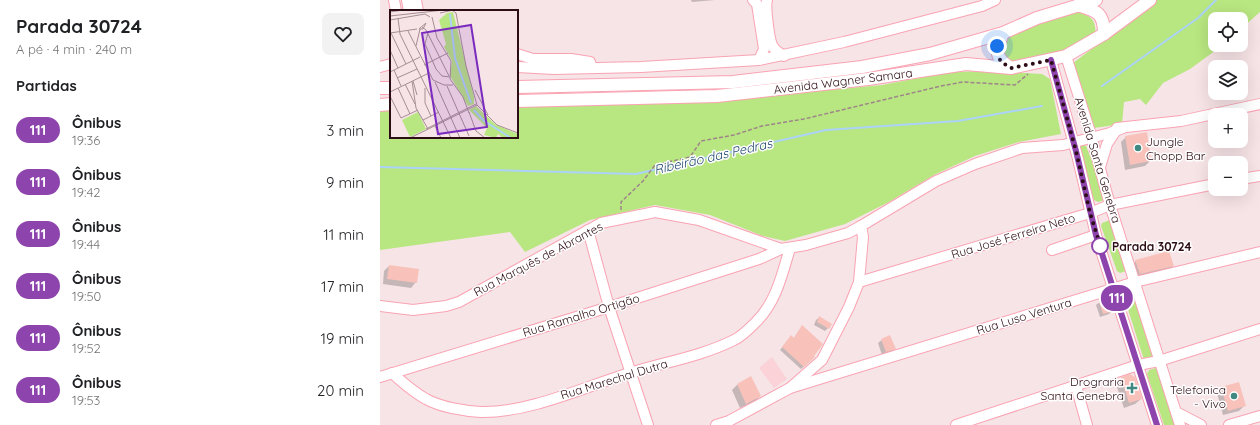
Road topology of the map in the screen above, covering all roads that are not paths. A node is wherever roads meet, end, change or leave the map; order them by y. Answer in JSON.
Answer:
{"nodes":[{"id":1,"x":394,"y":0,"type":"edge"},
{"id":2,"x":407,"y":0,"type":"edge"},
{"id":3,"x":416,"y":0,"type":"edge"},
{"id":4,"x":753,"y":0,"type":"edge"},
{"id":5,"x":767,"y":0,"type":"edge"},
{"id":6,"x":995,"y":0,"type":"edge"},
{"id":7,"x":1096,"y":0,"type":"edge"},
{"id":8,"x":1150,"y":0,"type":"edge"},
{"id":9,"x":1080,"y":6,"type":"junction"},
{"id":10,"x":396,"y":10,"type":"edge"},
{"id":11,"x":409,"y":10,"type":"edge"},
{"id":12,"x":418,"y":10,"type":"edge"},
{"id":13,"x":1003,"y":32,"type":"junction"},
{"id":14,"x":1104,"y":34,"type":"junction"},
{"id":15,"x":518,"y":54,"type":"edge"},
{"id":16,"x":784,"y":56,"type":"junction"},
{"id":17,"x":1066,"y":56,"type":"junction"},
{"id":18,"x":759,"y":60,"type":"junction"},
{"id":19,"x":1051,"y":60,"type":"junction"},
{"id":20,"x":390,"y":64,"type":"edge"},
{"id":21,"x":591,"y":65,"type":"junction"},
{"id":22,"x":518,"y":67,"type":"edge"},
{"id":23,"x":380,"y":68,"type":"edge"},
{"id":24,"x":1011,"y":68,"type":"junction"},
{"id":25,"x":390,"y":70,"type":"edge"},
{"id":26,"x":518,"y":82,"type":"edge"},
{"id":27,"x":533,"y":86,"type":"junction"},
{"id":28,"x":518,"y":87,"type":"edge"},
{"id":29,"x":518,"y":101,"type":"edge"},
{"id":30,"x":390,"y":104,"type":"edge"},
{"id":31,"x":1260,"y":104,"type":"edge"},
{"id":32,"x":380,"y":105,"type":"edge"},
{"id":33,"x":1119,"y":130,"type":"junction"},
{"id":34,"x":1090,"y":135,"type":"junction"},
{"id":35,"x":1073,"y":140,"type":"junction"},
{"id":36,"x":1056,"y":145,"type":"junction"},
{"id":37,"x":1078,"y":159,"type":"junction"},
{"id":38,"x":1100,"y":167,"type":"junction"},
{"id":39,"x":1260,"y":176,"type":"edge"},
{"id":40,"x":1248,"y":178,"type":"edge"},
{"id":41,"x":1208,"y":185,"type":"edge"},
{"id":42,"x":1110,"y":205,"type":"junction"},
{"id":43,"x":1090,"y":213,"type":"junction"},
{"id":44,"x":861,"y":226,"type":"junction"},
{"id":45,"x":588,"y":230,"type":"junction"},
{"id":46,"x":1096,"y":235,"type":"junction"},
{"id":47,"x":786,"y":248,"type":"junction"},
{"id":48,"x":1052,"y":250,"type":"dead end"},
{"id":49,"x":1260,"y":252,"type":"edge"},
{"id":50,"x":859,"y":282,"type":"junction"},
{"id":51,"x":1135,"y":282,"type":"junction"},
{"id":52,"x":1114,"y":289,"type":"junction"},
{"id":53,"x":380,"y":306,"type":"edge"},
{"id":54,"x":609,"y":307,"type":"junction"},
{"id":55,"x":1260,"y":329,"type":"edge"},
{"id":56,"x":823,"y":359,"type":"junction"},
{"id":57,"x":1159,"y":361,"type":"junction"},
{"id":58,"x":1138,"y":365,"type":"junction"},
{"id":59,"x":631,"y":372,"type":"junction"},
{"id":60,"x":392,"y":373,"type":"junction"},
{"id":61,"x":837,"y":374,"type":"junction"},
{"id":62,"x":380,"y":377,"type":"edge"},
{"id":63,"x":1076,"y":386,"type":"junction"},
{"id":64,"x":790,"y":388,"type":"junction"},
{"id":65,"x":1176,"y":412,"type":"junction"},
{"id":66,"x":1260,"y":416,"type":"edge"},
{"id":67,"x":730,"y":423,"type":"edge"},
{"id":68,"x":648,"y":425,"type":"edge"},
{"id":69,"x":716,"y":425,"type":"edge"},
{"id":70,"x":956,"y":425,"type":"edge"},
{"id":71,"x":1087,"y":425,"type":"edge"},
{"id":72,"x":1157,"y":425,"type":"edge"},
{"id":73,"x":1180,"y":425,"type":"edge"},
{"id":74,"x":1201,"y":425,"type":"edge"},
{"id":75,"x":1229,"y":425,"type":"edge"}],
"edges":[{"from":1,"to":10,"type":"street"},
{"from":2,"to":11,"type":"street"},
{"from":3,"to":12,"type":"street"},
{"from":4,"to":18,"type":"street"},
{"from":5,"to":16,"type":"street"},
{"from":6,"to":16,"type":"street"},
{"from":7,"to":9,"type":"main road","name":"Avenida Wagner Samara"},
{"from":8,"to":14,"type":"main road","name":"Avenida Wagner Samara"},
{"from":9,"to":13,"type":"main road","name":"Avenida Wagner Samara"},
{"from":9,"to":14,"type":"main road"},
{"from":13,"to":24,"type":"main road"},
{"from":13,"to":27,"type":"main road","name":"Avenida Wagner Samara"},
{"from":14,"to":17,"type":"main road","name":"Avenida Wagner Samara"},
{"from":15,"to":21,"type":"street"},
{"from":16,"to":18,"type":"street"},
{"from":17,"to":19,"type":"main road","name":"Avenida Wagner Samara"},
{"from":17,"to":34,"type":"street","name":"Avenida Santa Genebra"},
{"from":18,"to":21,"type":"street"},
{"from":19,"to":24,"type":"main road","name":"Avenida Wagner Samara"},
{"from":19,"to":35,"type":"street","name":"Avenida Santa Genebra"},
{"from":20,"to":23,"type":"street"},
{"from":21,"to":22,"type":"street"},
{"from":23,"to":25,"type":"street"},
{"from":24,"to":29,"type":"main road","name":"Avenida Wagner Samara"},
{"from":26,"to":27,"type":"street"},
{"from":27,"to":28,"type":"main road","name":"Avenida Wagner Samara"},
{"from":30,"to":32,"type":"main road"},
{"from":31,"to":33,"type":"street"},
{"from":33,"to":34,"type":"street"},
{"from":33,"to":38,"type":"street"},
{"from":34,"to":35,"type":"street"},
{"from":34,"to":38,"type":"street","name":"Avenida Santa Genebra"},
{"from":35,"to":36,"type":"street"},
{"from":35,"to":37,"type":"street","name":"Avenida Santa Genebra"},
{"from":36,"to":37,"type":"street"},
{"from":36,"to":44,"type":"street"},
{"from":37,"to":43,"type":"street","name":"Avenida Santa Genebra"},
{"from":38,"to":42,"type":"street","name":"Avenida Santa Genebra"},
{"from":39,"to":40,"type":"street"},
{"from":41,"to":42,"type":"street","name":"Rua José Ferreira Neto"},
{"from":42,"to":43,"type":"street","name":"Rua José Ferreira Neto"},
{"from":42,"to":51,"type":"street","name":"Avenida Santa Genebra"},
{"from":43,"to":46,"type":"street","name":"Avenida Santa Genebra"},
{"from":43,"to":50,"type":"street","name":"Rua José Ferreira Neto"},
{"from":44,"to":47,"type":"street"},
{"from":44,"to":50,"type":"street"},
{"from":45,"to":47,"type":"street","name":"Rua Marquês de Abrantes"},
{"from":45,"to":53,"type":"street","name":"Rua Marquês de Abrantes"},
{"from":45,"to":54,"type":"street"},
{"from":46,"to":48,"type":"street"},
{"from":46,"to":52,"type":"street","name":"Avenida Santa Genebra"},
{"from":47,"to":54,"type":"street","name":"Rua Ramalho Ortigão"},
{"from":47,"to":59,"type":"street","name":"Rua Marechal Dutra"},
{"from":49,"to":51,"type":"street","name":"Rua Luso Ventura"},
{"from":50,"to":56,"type":"street"},
{"from":51,"to":52,"type":"street","name":"Rua Luso Ventura"},
{"from":51,"to":57,"type":"street","name":"Avenida Santa Genebra"},
{"from":52,"to":58,"type":"street","name":"Avenida Santa Genebra"},
{"from":52,"to":61,"type":"street","name":"Rua Luso Ventura"},
{"from":54,"to":59,"type":"street"},
{"from":54,"to":60,"type":"street","name":"Rua Ramalho Ortigão"},
{"from":55,"to":57,"type":"street"},
{"from":56,"to":61,"type":"street"},
{"from":56,"to":64,"type":"street"},
{"from":57,"to":58,"type":"street"},
{"from":57,"to":65,"type":"street","name":"Avenida Santa Genebra"},
{"from":58,"to":63,"type":"street"},
{"from":58,"to":72,"type":"street","name":"Avenida Santa Genebra"},
{"from":59,"to":60,"type":"street","name":"Rua Marechal Dutra"},
{"from":59,"to":68,"type":"street"},
{"from":60,"to":62,"type":"street","name":"Rua Ramalho Ortigão"},
{"from":61,"to":64,"type":"street","name":"Rua Luso Ventura"},
{"from":63,"to":70,"type":"street"},
{"from":63,"to":71,"type":"street"},
{"from":64,"to":67,"type":"street"},
{"from":65,"to":73,"type":"street","name":"Avenida Santa Genebra"},
{"from":65,"to":74,"type":"street"},
{"from":66,"to":75,"type":"street"},
{"from":67,"to":69,"type":"street"}]}
